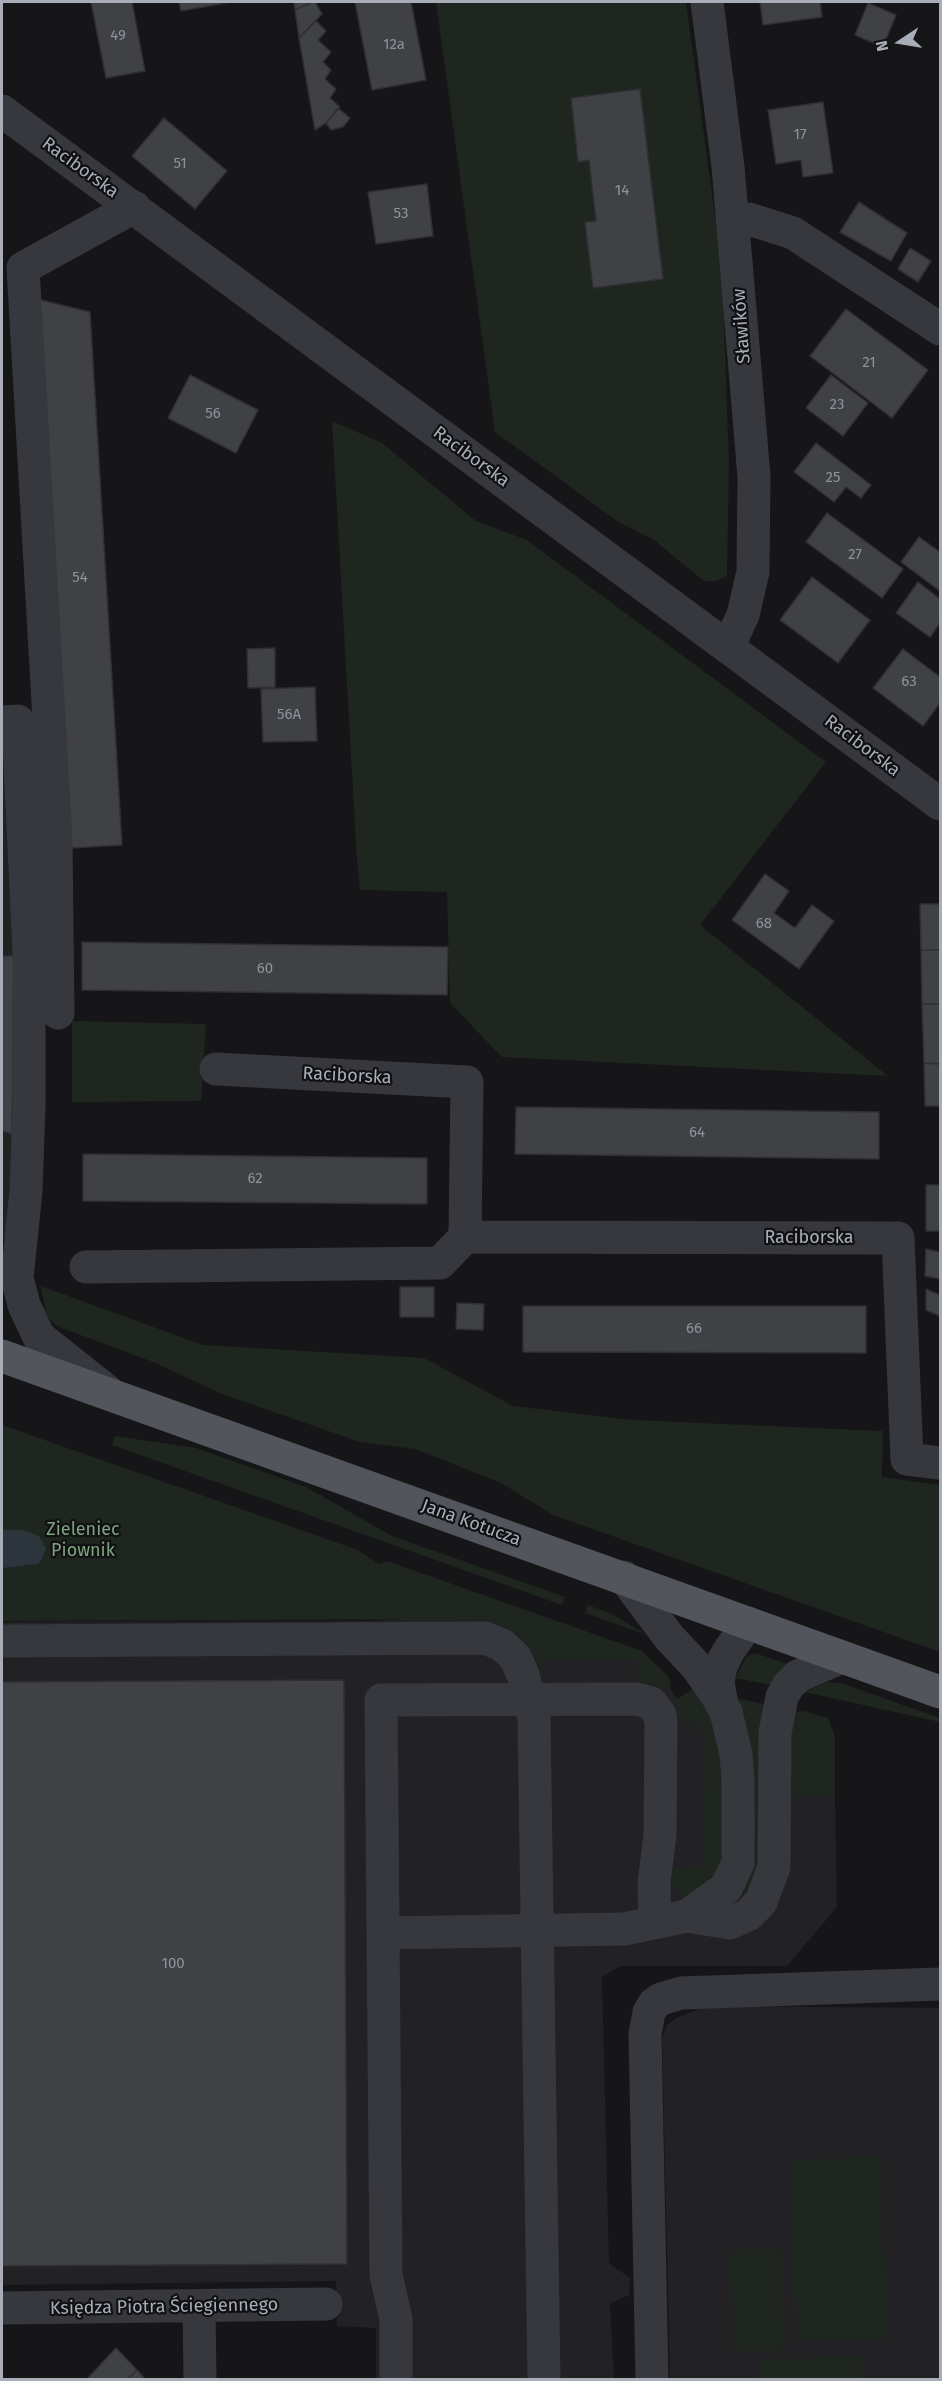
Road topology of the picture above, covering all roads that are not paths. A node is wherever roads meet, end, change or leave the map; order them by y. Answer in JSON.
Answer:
{"nodes":[{"id":1,"x":707,"y":2,"type":"edge"},
{"id":2,"x":2,"y":111,"type":"edge"},
{"id":3,"x":134,"y":207,"type":"junction"},
{"id":4,"x":733,"y":217,"type":"junction"},
{"id":5,"x":940,"y":328,"type":"edge"},
{"id":6,"x":728,"y":647,"type":"junction"},
{"id":7,"x":2,"y":722,"type":"edge"},
{"id":8,"x":940,"y":804,"type":"edge"},
{"id":9,"x":58,"y":1013,"type":"dead end"},
{"id":10,"x":216,"y":1069,"type":"dead end"},
{"id":11,"x":465,"y":1237,"type":"junction"},
{"id":12,"x":86,"y":1267,"type":"dead end"},
{"id":13,"x":9,"y":1286,"type":"edge"},
{"id":14,"x":2,"y":1356,"type":"edge"},
{"id":15,"x":111,"y":1395,"type":"junction"},
{"id":16,"x":940,"y":1463,"type":"edge"},
{"id":17,"x":624,"y":1577,"type":"junction"},
{"id":18,"x":748,"y":1623,"type":"junction"},
{"id":19,"x":2,"y":1641,"type":"edge"},
{"id":20,"x":842,"y":1657,"type":"junction"},
{"id":21,"x":940,"y":1692,"type":"edge"},
{"id":22,"x":529,"y":1700,"type":"junction"},
{"id":23,"x":722,"y":1704,"type":"junction"},
{"id":24,"x":687,"y":1916,"type":"junction"},
{"id":25,"x":655,"y":1922,"type":"junction"},
{"id":26,"x":536,"y":1930,"type":"junction"},
{"id":27,"x":382,"y":1933,"type":"junction"},
{"id":28,"x":940,"y":1984,"type":"edge"},
{"id":29,"x":326,"y":2304,"type":"dead end"},
{"id":30,"x":199,"y":2307,"type":"junction"},
{"id":31,"x":2,"y":2308,"type":"edge"},
{"id":32,"x":200,"y":2379,"type":"edge"},
{"id":33,"x":396,"y":2379,"type":"edge"},
{"id":34,"x":544,"y":2379,"type":"edge"},
{"id":35,"x":652,"y":2379,"type":"edge"}],
"edges":[{"from":1,"to":4,"type":"street","name":"Sławików"},
{"from":2,"to":3,"type":"street","name":"Raciborska"},
{"from":3,"to":6,"type":"street","name":"Raciborska"},
{"from":3,"to":9,"type":"street"},
{"from":4,"to":5,"type":"street"},
{"from":4,"to":6,"type":"street","name":"Sławików"},
{"from":6,"to":8,"type":"street","name":"Raciborska"},
{"from":7,"to":13,"type":"street"},
{"from":10,"to":11,"type":"street","name":"Raciborska"},
{"from":11,"to":12,"type":"street"},
{"from":11,"to":16,"type":"street","name":"Raciborska"},
{"from":13,"to":15,"type":"street"},
{"from":14,"to":15,"type":"main road","name":"Jana Kotucza"},
{"from":15,"to":17,"type":"main road","name":"Jana Kotucza"},
{"from":17,"to":18,"type":"main road","name":"Jana Kotucza"},
{"from":17,"to":23,"type":"street"},
{"from":18,"to":20,"type":"main road","name":"Jana Kotucza"},
{"from":18,"to":23,"type":"street"},
{"from":19,"to":22,"type":"street"},
{"from":20,"to":21,"type":"main road","name":"Jana Kotucza"},
{"from":20,"to":24,"type":"street"},
{"from":22,"to":25,"type":"street"},
{"from":22,"to":26,"type":"street"},
{"from":22,"to":27,"type":"street"},
{"from":23,"to":24,"type":"street"},
{"from":24,"to":25,"type":"street"},
{"from":25,"to":26,"type":"street"},
{"from":26,"to":27,"type":"street"},
{"from":26,"to":34,"type":"street"},
{"from":27,"to":33,"type":"street"},
{"from":28,"to":35,"type":"street"},
{"from":29,"to":30,"type":"street","name":"Księdza Piotra Ściegiennego"},
{"from":30,"to":31,"type":"street","name":"Księdza Piotra Ściegiennego"},
{"from":30,"to":32,"type":"street"}]}
